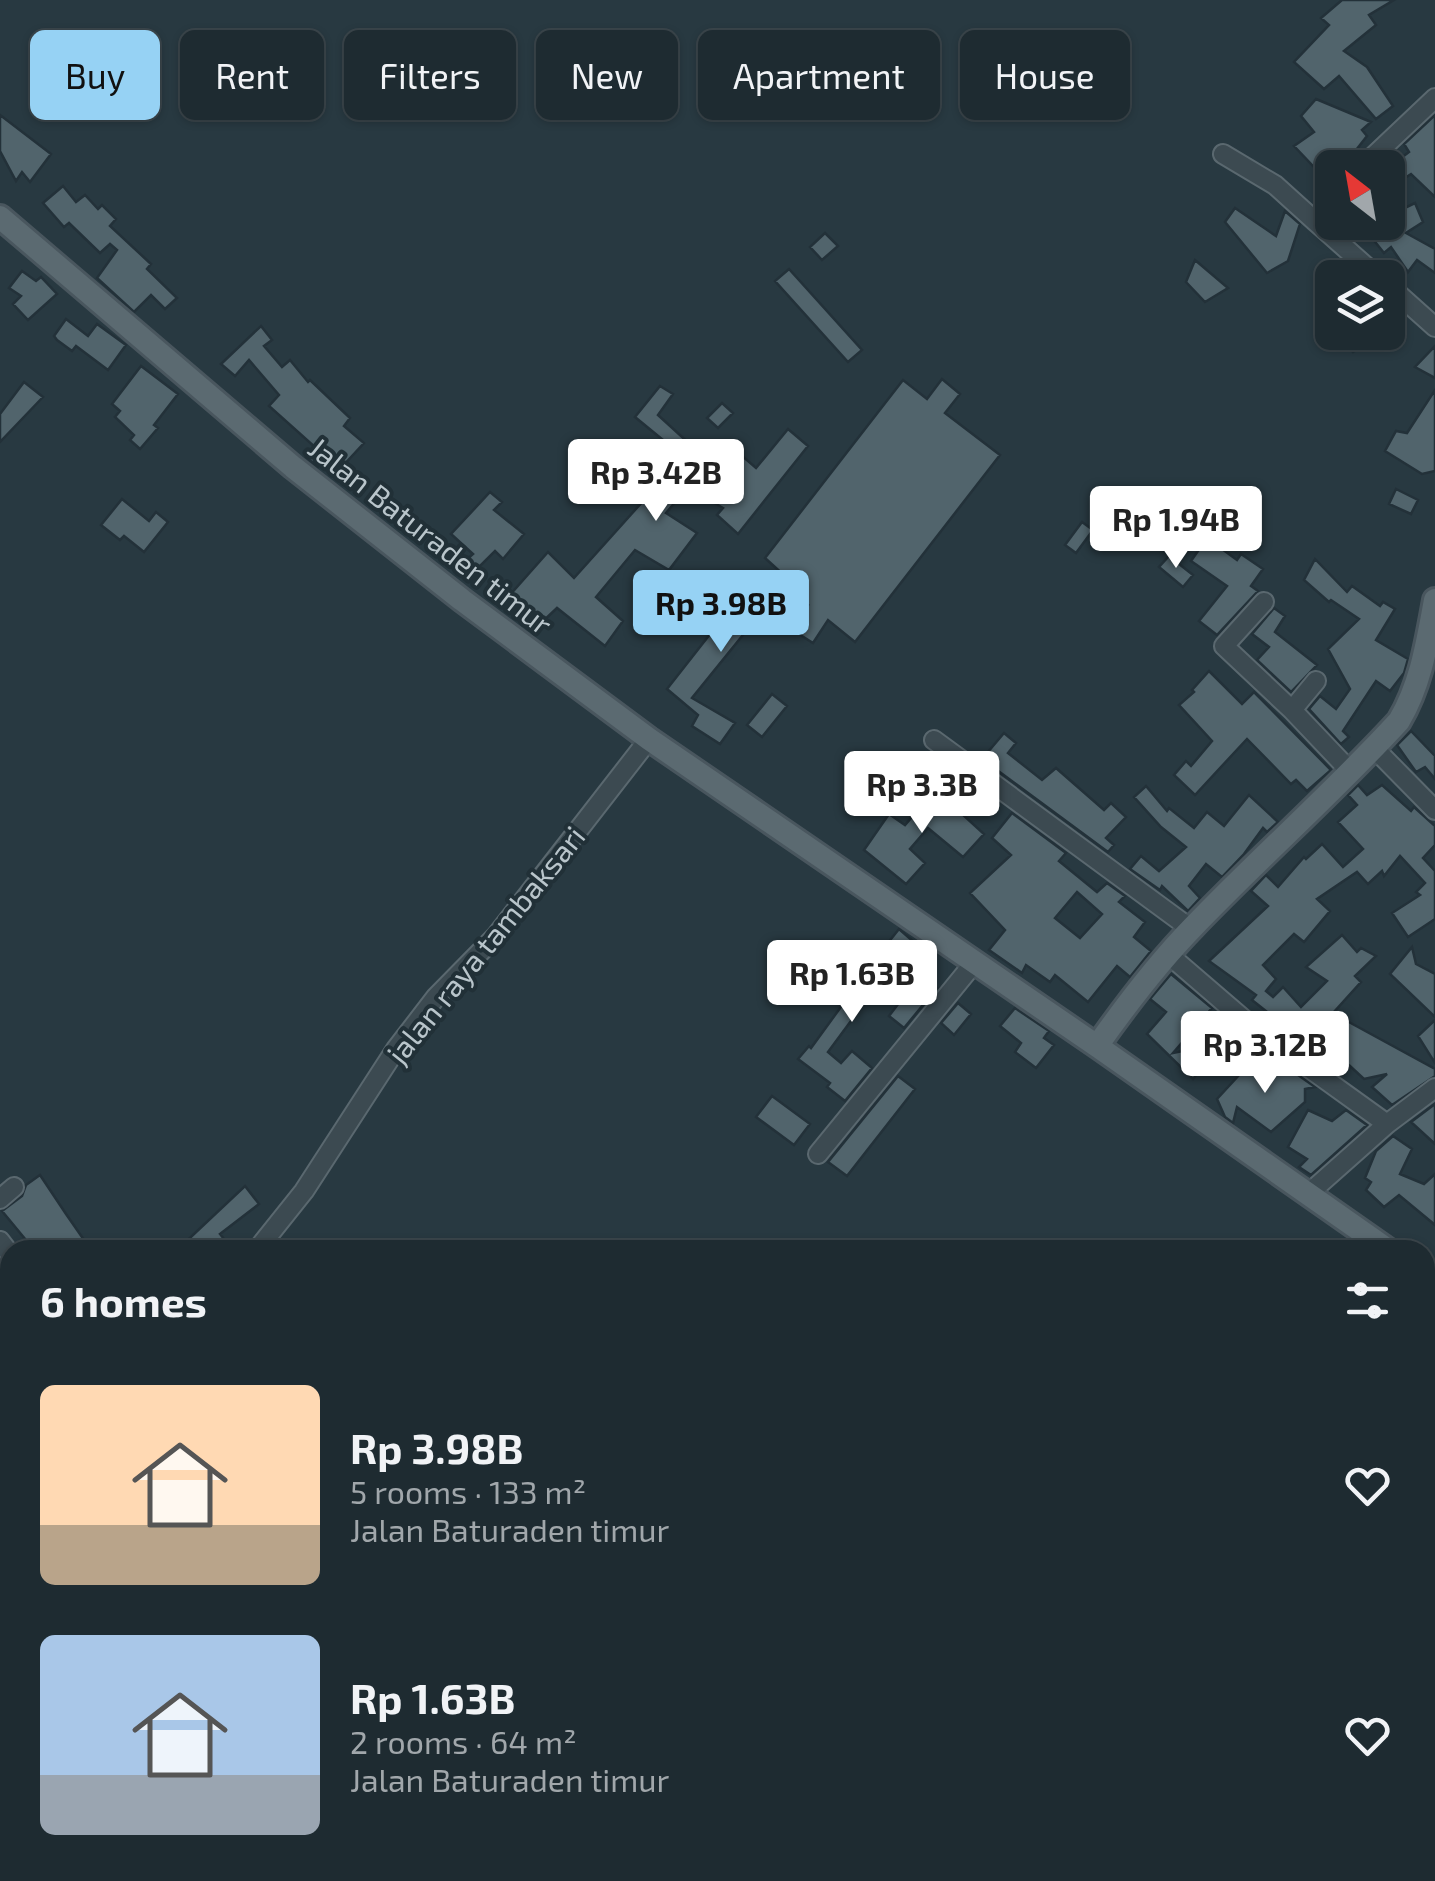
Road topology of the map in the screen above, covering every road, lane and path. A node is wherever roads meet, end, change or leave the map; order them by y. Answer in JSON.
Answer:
{"nodes":[{"id":1,"x":1435,"y":98,"type":"edge"},
{"id":2,"x":1380,"y":150,"type":"edge"},
{"id":3,"x":1223,"y":154,"type":"dead end"},
{"id":4,"x":0,"y":216,"type":"edge"},
{"id":5,"x":1315,"y":221,"type":"edge"},
{"id":6,"x":1337,"y":240,"type":"edge"},
{"id":7,"x":1359,"y":260,"type":"edge"},
{"id":8,"x":1405,"y":300,"type":"edge"},
{"id":9,"x":1435,"y":326,"type":"edge"},
{"id":10,"x":1435,"y":600,"type":"edge"},
{"id":11,"x":1264,"y":602,"type":"dead end"},
{"id":12,"x":1316,"y":681,"type":"dead end"},
{"id":13,"x":1292,"y":710,"type":"junction"},
{"id":14,"x":649,"y":739,"type":"junction"},
{"id":15,"x":934,"y":740,"type":"dead end"},
{"id":16,"x":1374,"y":748,"type":"junction"},
{"id":17,"x":1350,"y":772,"type":"junction"},
{"id":18,"x":1435,"y":810,"type":"edge"},
{"id":19,"x":1191,"y":928,"type":"junction"},
{"id":20,"x":1169,"y":955,"type":"junction"},
{"id":21,"x":974,"y":963,"type":"junction"},
{"id":22,"x":1097,"y":1046,"type":"junction"},
{"id":23,"x":1435,"y":1088,"type":"edge"},
{"id":24,"x":1387,"y":1124,"type":"junction"},
{"id":25,"x":818,"y":1154,"type":"dead end"},
{"id":26,"x":1307,"y":1195,"type":"junction"},
{"id":27,"x":265,"y":1240,"type":"edge"},
{"id":28,"x":1373,"y":1240,"type":"edge"}],
"edges":[{"from":1,"to":2,"type":"street"},
{"from":3,"to":5,"type":"street"},
{"from":4,"to":14,"type":"main road","name":"Jalan Baturaden timur"},
{"from":6,"to":7,"type":"street"},
{"from":8,"to":9,"type":"street"},
{"from":10,"to":16,"type":"main road"},
{"from":11,"to":13,"type":"street"},
{"from":12,"to":13,"type":"street"},
{"from":13,"to":17,"type":"street"},
{"from":14,"to":21,"type":"main road","name":"Jalan Baturaden timur"},
{"from":14,"to":27,"type":"street","name":"jalan raya tambaksari"},
{"from":15,"to":19,"type":"street"},
{"from":16,"to":17,"type":"main road"},
{"from":16,"to":18,"type":"street"},
{"from":17,"to":19,"type":"main road"},
{"from":19,"to":20,"type":"main road"},
{"from":20,"to":22,"type":"main road"},
{"from":20,"to":24,"type":"street"},
{"from":21,"to":22,"type":"main road","name":"Jalan Baturaden timur"},
{"from":21,"to":25,"type":"street"},
{"from":22,"to":26,"type":"main road","name":"Jalan Baturaden timur"},
{"from":23,"to":24,"type":"street"},
{"from":24,"to":26,"type":"street"},
{"from":26,"to":28,"type":"main road","name":"Jalan Baturaden timur"}]}
